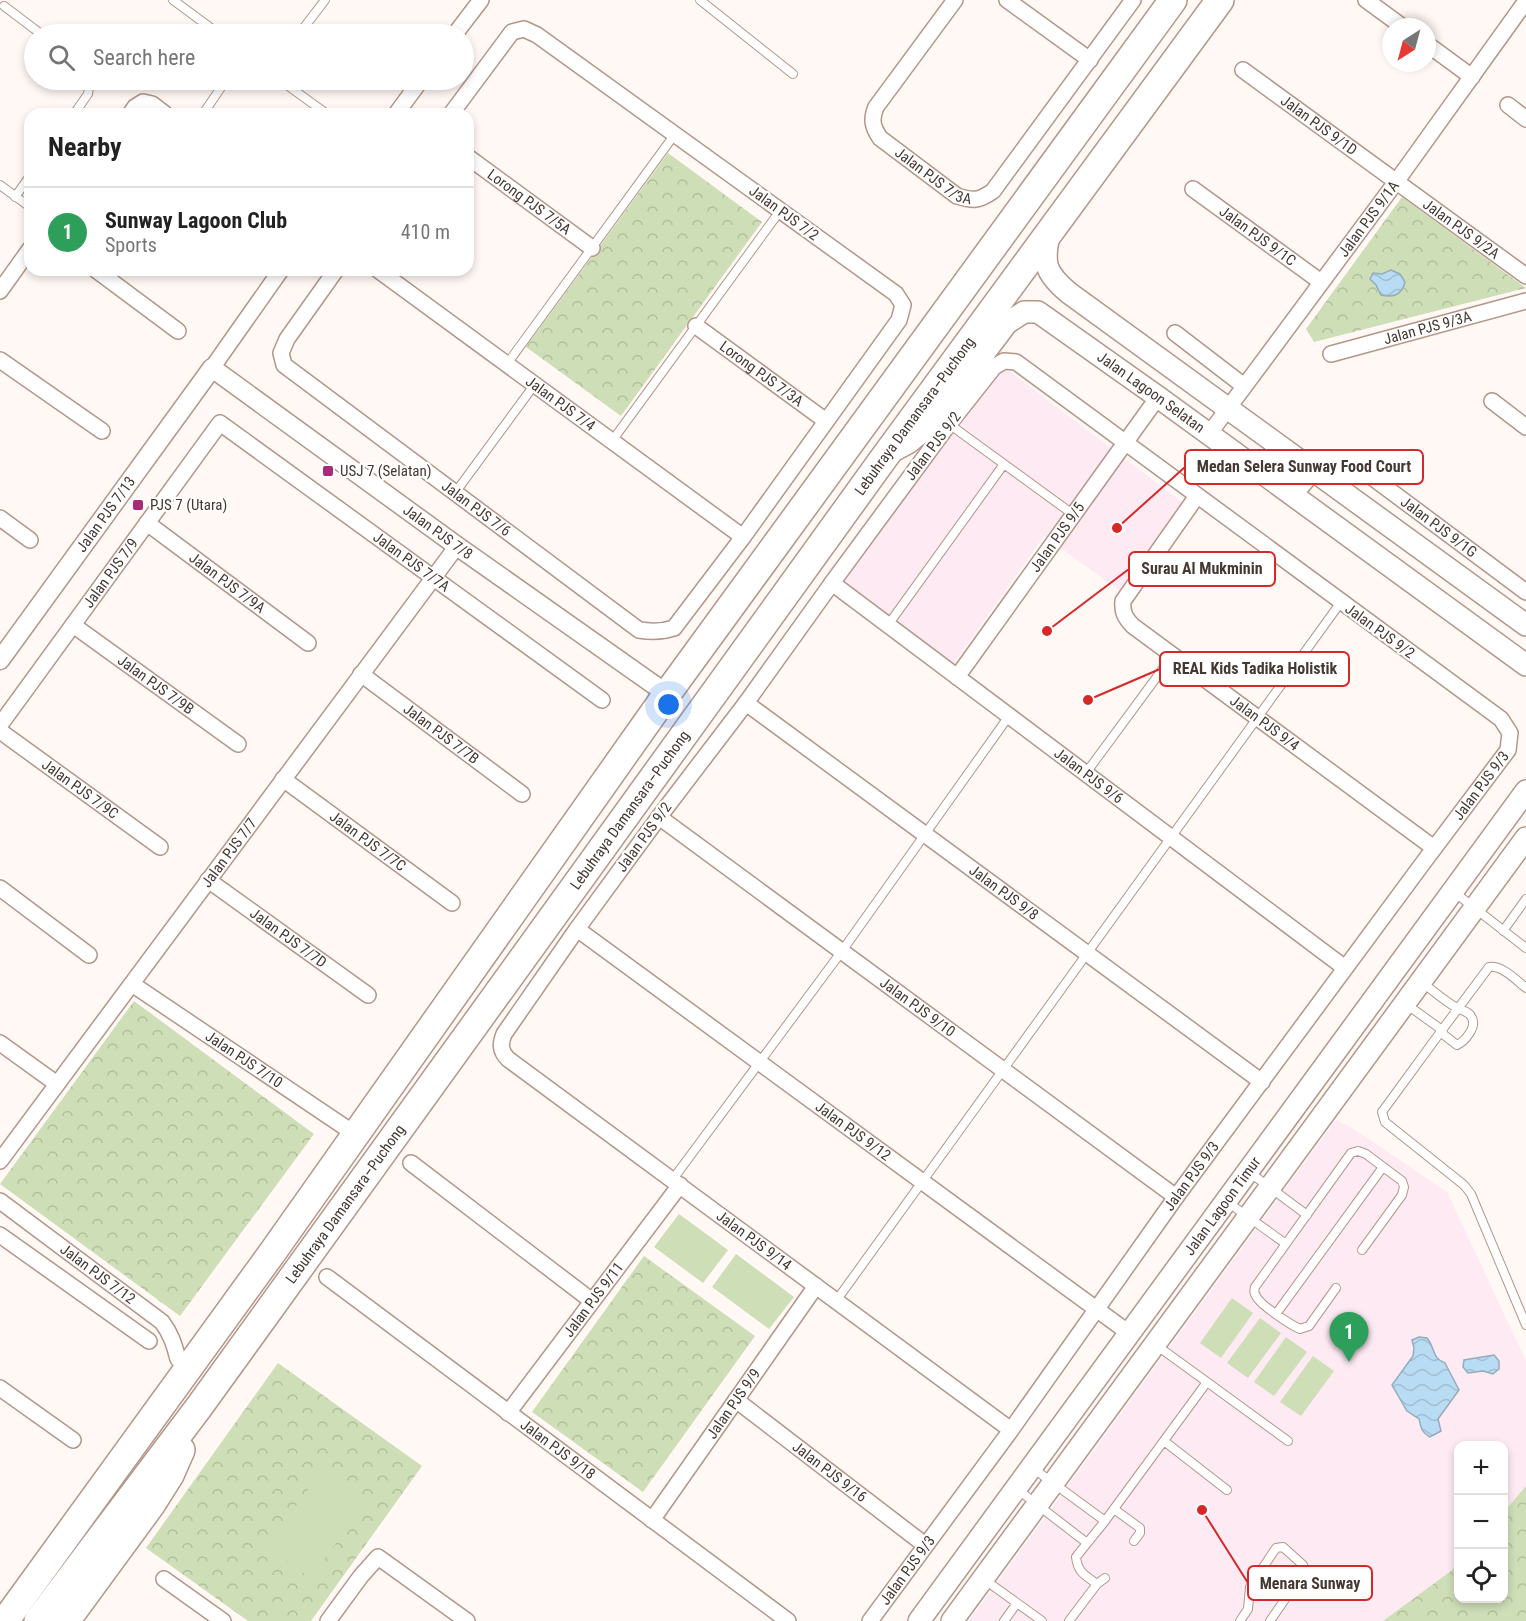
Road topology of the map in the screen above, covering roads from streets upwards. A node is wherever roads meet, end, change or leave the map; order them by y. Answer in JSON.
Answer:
{"nodes":[{"id":1,"x":481,"y":0,"type":"edge"},
{"id":2,"x":955,"y":0,"type":"edge"},
{"id":3,"x":1007,"y":0,"type":"edge"},
{"id":4,"x":1133,"y":0,"type":"edge"},
{"id":5,"x":1173,"y":0,"type":"edge"},
{"id":6,"x":1220,"y":0,"type":"edge"},
{"id":7,"x":1366,"y":0,"type":"edge"},
{"id":8,"x":1526,"y":1,"type":"edge"},
{"id":9,"x":1391,"y":18,"type":"edge"},
{"id":10,"x":463,"y":24,"type":"edge"},
{"id":11,"x":1436,"y":51,"type":"edge"},
{"id":12,"x":1090,"y":60,"type":"junction"},
{"id":13,"x":1243,"y":70,"type":"dead end"},
{"id":14,"x":1472,"y":77,"type":"junction"},
{"id":15,"x":474,"y":83,"type":"edge"},
{"id":16,"x":414,"y":90,"type":"edge"},
{"id":17,"x":469,"y":90,"type":"edge"},
{"id":18,"x":1508,"y":105,"type":"dead end"},
{"id":19,"x":134,"y":108,"type":"edge"},
{"id":20,"x":157,"y":108,"type":"edge"},
{"id":21,"x":400,"y":108,"type":"edge"},
{"id":22,"x":455,"y":108,"type":"edge"},
{"id":23,"x":1526,"y":119,"type":"edge"},
{"id":24,"x":474,"y":161,"type":"edge"},
{"id":25,"x":1396,"y":182,"type":"junction"},
{"id":26,"x":1193,"y":189,"type":"dead end"},
{"id":27,"x":1051,"y":228,"type":"junction"},
{"id":28,"x":592,"y":248,"type":"road end"},
{"id":29,"x":24,"y":257,"type":"edge"},
{"id":30,"x":104,"y":276,"type":"edge"},
{"id":31,"x":278,"y":276,"type":"edge"},
{"id":32,"x":332,"y":276,"type":"edge"},
{"id":33,"x":386,"y":276,"type":"edge"},
{"id":34,"x":1526,"y":276,"type":"edge"},
{"id":35,"x":1321,"y":282,"type":"junction"},
{"id":36,"x":0,"y":291,"type":"edge"},
{"id":37,"x":1526,"y":301,"type":"edge"},
{"id":38,"x":696,"y":326,"type":"road end"},
{"id":39,"x":178,"y":331,"type":"dead end"},
{"id":40,"x":1175,"y":333,"type":"dead end"},
{"id":41,"x":1331,"y":354,"type":"dead end"},
{"id":42,"x":0,"y":360,"type":"edge"},
{"id":43,"x":212,"y":368,"type":"junction"},
{"id":44,"x":1244,"y":386,"type":"junction"},
{"id":45,"x":1158,"y":397,"type":"junction"},
{"id":46,"x":1492,"y":401,"type":"dead end"},
{"id":47,"x":1228,"y":409,"type":"junction"},
{"id":48,"x":826,"y":421,"type":"junction"},
{"id":49,"x":220,"y":423,"type":"joint"},
{"id":50,"x":1526,"y":427,"type":"edge"},
{"id":51,"x":102,"y":431,"type":"dead end"},
{"id":52,"x":1209,"y":434,"type":"junction"},
{"id":53,"x":1126,"y":442,"type":"junction"},
{"id":54,"x":886,"y":455,"type":"junction"},
{"id":55,"x":1314,"y":472,"type":"junction"},
{"id":56,"x":1197,"y":496,"type":"junction"},
{"id":57,"x":1294,"y":496,"type":"junction"},
{"id":58,"x":0,"y":518,"type":"edge"},
{"id":59,"x":147,"y":523,"type":"junction"},
{"id":60,"x":743,"y":537,"type":"junction"},
{"id":61,"x":30,"y":540,"type":"dead end"},
{"id":62,"x":457,"y":546,"type":"junction"},
{"id":63,"x":432,"y":578,"type":"junction"},
{"id":64,"x":832,"y":583,"type":"junction"},
{"id":65,"x":1526,"y":592,"type":"edge"},
{"id":66,"x":73,"y":625,"type":"junction"},
{"id":67,"x":1526,"y":625,"type":"edge"},
{"id":68,"x":308,"y":643,"type":"dead end"},
{"id":69,"x":0,"y":660,"type":"edge"},
{"id":70,"x":1526,"y":665,"type":"edge"},
{"id":71,"x":361,"y":674,"type":"junction"},
{"id":72,"x":957,"y":677,"type":"junction"},
{"id":73,"x":668,"y":694,"type":"junction"},
{"id":74,"x":602,"y":700,"type":"dead end"},
{"id":75,"x":746,"y":703,"type":"junction"},
{"id":76,"x":0,"y":725,"type":"edge"},
{"id":77,"x":0,"y":731,"type":"edge"},
{"id":78,"x":1510,"y":733,"type":"joint"},
{"id":79,"x":238,"y":744,"type":"dead end"},
{"id":80,"x":283,"y":779,"type":"junction"},
{"id":81,"x":1526,"y":791,"type":"edge"},
{"id":82,"x":522,"y":794,"type":"dead end"},
{"id":83,"x":659,"y":817,"type":"junction"},
{"id":84,"x":1526,"y":838,"type":"edge"},
{"id":85,"x":160,"y":847,"type":"dead end"},
{"id":86,"x":1434,"y":848,"type":"junction"},
{"id":87,"x":208,"y":880,"type":"junction"},
{"id":88,"x":0,"y":888,"type":"edge"},
{"id":89,"x":452,"y":903,"type":"dead end"},
{"id":90,"x":577,"y":929,"type":"junction"},
{"id":91,"x":89,"y":955,"type":"dead end"},
{"id":92,"x":1346,"y":968,"type":"junction"},
{"id":93,"x":132,"y":984,"type":"junction"},
{"id":94,"x":368,"y":995,"type":"dead end"},
{"id":95,"x":0,"y":1043,"type":"edge"},
{"id":96,"x":501,"y":1048,"type":"joint"},
{"id":97,"x":1262,"y":1082,"type":"junction"},
{"id":98,"x":57,"y":1084,"type":"junction"},
{"id":99,"x":355,"y":1134,"type":"junction"},
{"id":100,"x":0,"y":1161,"type":"edge"},
{"id":101,"x":411,"y":1163,"type":"dead end"},
{"id":102,"x":676,"y":1182,"type":"junction"},
{"id":103,"x":1176,"y":1197,"type":"junction"},
{"id":104,"x":0,"y":1201,"type":"edge"},
{"id":105,"x":0,"y":1235,"type":"edge"},
{"id":106,"x":272,"y":1252,"type":"junction"},
{"id":107,"x":327,"y":1277,"type":"dead end"},
{"id":108,"x":816,"y":1286,"type":"junction"},
{"id":109,"x":592,"y":1301,"type":"junction"},
{"id":110,"x":1097,"y":1310,"type":"junction"},
{"id":111,"x":1129,"y":1333,"type":"junction"},
{"id":112,"x":149,"y":1341,"type":"dead end"},
{"id":113,"x":178,"y":1359,"type":"junction"},
{"id":114,"x":0,"y":1388,"type":"edge"},
{"id":115,"x":736,"y":1400,"type":"junction"},
{"id":116,"x":199,"y":1407,"type":"junction"},
{"id":117,"x":508,"y":1413,"type":"junction"},
{"id":118,"x":1011,"y":1430,"type":"junction"},
{"id":119,"x":73,"y":1440,"type":"dead end"},
{"id":120,"x":652,"y":1520,"type":"junction"},
{"id":121,"x":925,"y":1545,"type":"junction"},
{"id":122,"x":962,"y":1563,"type":"junction"},
{"id":123,"x":164,"y":1579,"type":"dead end"},
{"id":124,"x":983,"y":1579,"type":"junction"},
{"id":125,"x":7,"y":1608,"type":"edge"},
{"id":126,"x":38,"y":1621,"type":"edge"},
{"id":127,"x":66,"y":1621,"type":"edge"},
{"id":128,"x":223,"y":1621,"type":"edge"},
{"id":129,"x":328,"y":1621,"type":"edge"},
{"id":130,"x":468,"y":1621,"type":"edge"},
{"id":131,"x":788,"y":1621,"type":"edge"},
{"id":132,"x":870,"y":1621,"type":"edge"},
{"id":133,"x":919,"y":1621,"type":"edge"},
{"id":134,"x":952,"y":1621,"type":"edge"}],
"edges":[{"from":1,"to":10,"type":"street"},
{"from":2,"to":12,"type":"street","name":"Jalan PJS 7/3A"},
{"from":3,"to":12,"type":"street"},
{"from":4,"to":12,"type":"street","name":"Jalan PJS 7/3A"},
{"from":5,"to":73,"type":"highway","name":"Lebuhraya Damansara–Puchong"},
{"from":6,"to":27,"type":"highway","name":"Lebuhraya Damansara–Puchong"},
{"from":7,"to":9,"type":"street"},
{"from":8,"to":14,"type":"street","name":"Jalan PJS 9/1A"},
{"from":11,"to":14,"type":"street"},
{"from":13,"to":25,"type":"street","name":"Jalan PJS 9/1D"},
{"from":14,"to":25,"type":"street","name":"Jalan PJS 9/1A"},
{"from":15,"to":48,"type":"street","name":"Jalan PJS 7/2"},
{"from":16,"to":21,"type":"street"},
{"from":17,"to":22,"type":"street","name":"Jalan PJS 7/2"},
{"from":18,"to":23,"type":"street"},
{"from":19,"to":20,"type":"street"},
{"from":24,"to":28,"type":"street","name":"Lorong PJS 7/5A"},
{"from":25,"to":34,"type":"street","name":"Jalan PJS 9/2A"},
{"from":25,"to":35,"type":"street","name":"Jalan PJS 9/1A"},
{"from":26,"to":35,"type":"street","name":"Jalan PJS 9/1C"},
{"from":27,"to":47,"type":"main road"},
{"from":27,"to":54,"type":"highway","name":"Lebuhraya Damansara–Puchong"},
{"from":29,"to":36,"type":"street"},
{"from":30,"to":39,"type":"street"},
{"from":31,"to":43,"type":"street"},
{"from":32,"to":60,"type":"street","name":"Jalan PJS 7/6"},
{"from":33,"to":60,"type":"street","name":"Jalan PJS 7/4"},
{"from":35,"to":44,"type":"street","name":"Jalan PJS 9/1A"},
{"from":37,"to":41,"type":"street","name":"Jalan PJS 9/3A"},
{"from":38,"to":48,"type":"street","name":"Lorong PJS 7/3A"},
{"from":40,"to":44,"type":"street"},
{"from":42,"to":51,"type":"street"},
{"from":43,"to":62,"type":"street","name":"Jalan PJS 7/8"},
{"from":43,"to":69,"type":"street","name":"Jalan PJS 7/13"},
{"from":44,"to":47,"type":"street","name":"Jalan PJS 9/1A"},
{"from":45,"to":52,"type":"main road","name":"Jalan Lagoon Selatan"},
{"from":45,"to":53,"type":"street","name":"Jalan PJS 9/5"},
{"from":45,"to":54,"type":"main road","name":"Jalan Lagoon Selatan"},
{"from":46,"to":50,"type":"street"},
{"from":47,"to":52,"type":"street","name":"Jalan PJS 9/1A"},
{"from":47,"to":55,"type":"main road"},
{"from":48,"to":60,"type":"street","name":"Jalan PJS 7/2"},
{"from":49,"to":59,"type":"street","name":"Jalan PJS 7/9"},
{"from":49,"to":63,"type":"street","name":"Jalan PJS 7/7A"},
{"from":52,"to":57,"type":"main road","name":"Jalan Lagoon Selatan"},
{"from":53,"to":56,"type":"street","name":"Jalan PJS 9/2"},
{"from":53,"to":64,"type":"street","name":"Jalan PJS 9/2"},
{"from":53,"to":72,"type":"street","name":"Jalan PJS 9/5"},
{"from":54,"to":116,"type":"highway","name":"Lebuhraya Damansara–Puchong"},
{"from":55,"to":57,"type":"street","name":"Jalan PJS 9/1G"},
{"from":55,"to":65,"type":"street","name":"Jalan PJS 9/1G"},
{"from":55,"to":67,"type":"main road"},
{"from":56,"to":78,"type":"street","name":"Jalan PJS 9/2"},
{"from":56,"to":86,"type":"street","name":"Jalan PJS 9/4"},
{"from":57,"to":70,"type":"main road","name":"Jalan Lagoon Selatan"},
{"from":58,"to":61,"type":"street"},
{"from":59,"to":66,"type":"street","name":"Jalan PJS 7/9"},
{"from":59,"to":68,"type":"street","name":"Jalan PJS 7/9A"},
{"from":62,"to":63,"type":"street","name":"Jalan PJS 7/7"},
{"from":62,"to":73,"type":"street","name":"Jalan PJS 7/8"},
{"from":63,"to":71,"type":"street","name":"Jalan PJS 7/7"},
{"from":63,"to":74,"type":"street","name":"Jalan PJS 7/7A"},
{"from":64,"to":72,"type":"street","name":"Jalan PJS 9/6"},
{"from":64,"to":75,"type":"street","name":"Jalan PJS 9/2"},
{"from":66,"to":76,"type":"street","name":"Jalan PJS 7/9"},
{"from":66,"to":79,"type":"street","name":"Jalan PJS 7/9B"},
{"from":71,"to":80,"type":"street","name":"Jalan PJS 7/7"},
{"from":71,"to":82,"type":"street","name":"Jalan PJS 7/7B"},
{"from":72,"to":92,"type":"street","name":"Jalan PJS 9/6"},
{"from":73,"to":99,"type":"highway","name":"Lebuhraya Damansara–Puchong"},
{"from":75,"to":83,"type":"street","name":"Jalan PJS 9/2"},
{"from":75,"to":97,"type":"street","name":"Jalan PJS 9/8"},
{"from":77,"to":85,"type":"street","name":"Jalan PJS 7/9C"},
{"from":78,"to":86,"type":"street","name":"Jalan PJS 9/3"},
{"from":80,"to":87,"type":"street","name":"Jalan PJS 7/7"},
{"from":80,"to":89,"type":"street","name":"Jalan PJS 7/7C"},
{"from":81,"to":111,"type":"main road","name":"Jalan Lagoon Timur"},
{"from":83,"to":90,"type":"street","name":"Jalan PJS 9/2"},
{"from":83,"to":103,"type":"street","name":"Jalan PJS 9/10"},
{"from":84,"to":124,"type":"main road","name":"Jalan Lagoon Timur"},
{"from":86,"to":92,"type":"street","name":"Jalan PJS 9/3"},
{"from":87,"to":93,"type":"street","name":"Jalan PJS 7/7"},
{"from":87,"to":94,"type":"street","name":"Jalan PJS 7/7D"},
{"from":88,"to":91,"type":"street"},
{"from":90,"to":96,"type":"street","name":"Jalan PJS 9/2"},
{"from":90,"to":110,"type":"street","name":"Jalan PJS 9/12"},
{"from":92,"to":97,"type":"street","name":"Jalan PJS 9/3"},
{"from":93,"to":98,"type":"street","name":"Jalan PJS 7/7"},
{"from":93,"to":99,"type":"street","name":"Jalan PJS 7/10"},
{"from":95,"to":98,"type":"street"},
{"from":96,"to":102,"type":"street","name":"Jalan PJS 9/14"},
{"from":97,"to":103,"type":"street","name":"Jalan PJS 9/3"},
{"from":98,"to":100,"type":"street","name":"Jalan PJS 7/7"},
{"from":99,"to":106,"type":"highway","name":"Lebuhraya Damansara–Puchong"},
{"from":101,"to":109,"type":"street"},
{"from":102,"to":108,"type":"street","name":"Jalan PJS 9/14"},
{"from":102,"to":109,"type":"street","name":"Jalan PJS 9/11"},
{"from":103,"to":110,"type":"street","name":"Jalan PJS 9/3"},
{"from":104,"to":113,"type":"street","name":"Jalan PJS 7/12"},
{"from":105,"to":112,"type":"street","name":"Jalan PJS 7/12"},
{"from":106,"to":113,"type":"highway"},
{"from":106,"to":125,"type":"highway","name":"Lebuhraya Damansara–Puchong"},
{"from":107,"to":117,"type":"street","name":"Jalan PJS 9/18"},
{"from":108,"to":115,"type":"street","name":"Jalan PJS 9/9"},
{"from":108,"to":118,"type":"street","name":"Jalan PJS 9/14"},
{"from":109,"to":117,"type":"street","name":"Jalan PJS 9/11"},
{"from":110,"to":111,"type":"street","name":"Jalan PJS 9/12"},
{"from":110,"to":118,"type":"street","name":"Jalan PJS 9/3"},
{"from":111,"to":122,"type":"main road","name":"Jalan Lagoon Timur"},
{"from":113,"to":125,"type":"highway"},
{"from":114,"to":119,"type":"street"},
{"from":115,"to":120,"type":"street","name":"Jalan PJS 9/9"},
{"from":115,"to":121,"type":"street","name":"Jalan PJS 9/16"},
{"from":116,"to":126,"type":"highway","name":"Lebuhraya Damansara–Puchong"},
{"from":116,"to":127,"type":"highway"},
{"from":117,"to":120,"type":"street","name":"Jalan PJS 9/18"},
{"from":118,"to":121,"type":"street","name":"Jalan PJS 9/3"},
{"from":120,"to":131,"type":"street","name":"Jalan PJS 9/18"},
{"from":121,"to":132,"type":"street","name":"Jalan PJS 9/3"},
{"from":122,"to":124,"type":"main road"},
{"from":122,"to":133,"type":"main road","name":"Jalan Lagoon Timur"},
{"from":123,"to":128,"type":"street"},
{"from":124,"to":134,"type":"main road","name":"Jalan Lagoon Timur"},
{"from":129,"to":130,"type":"street"}]}
